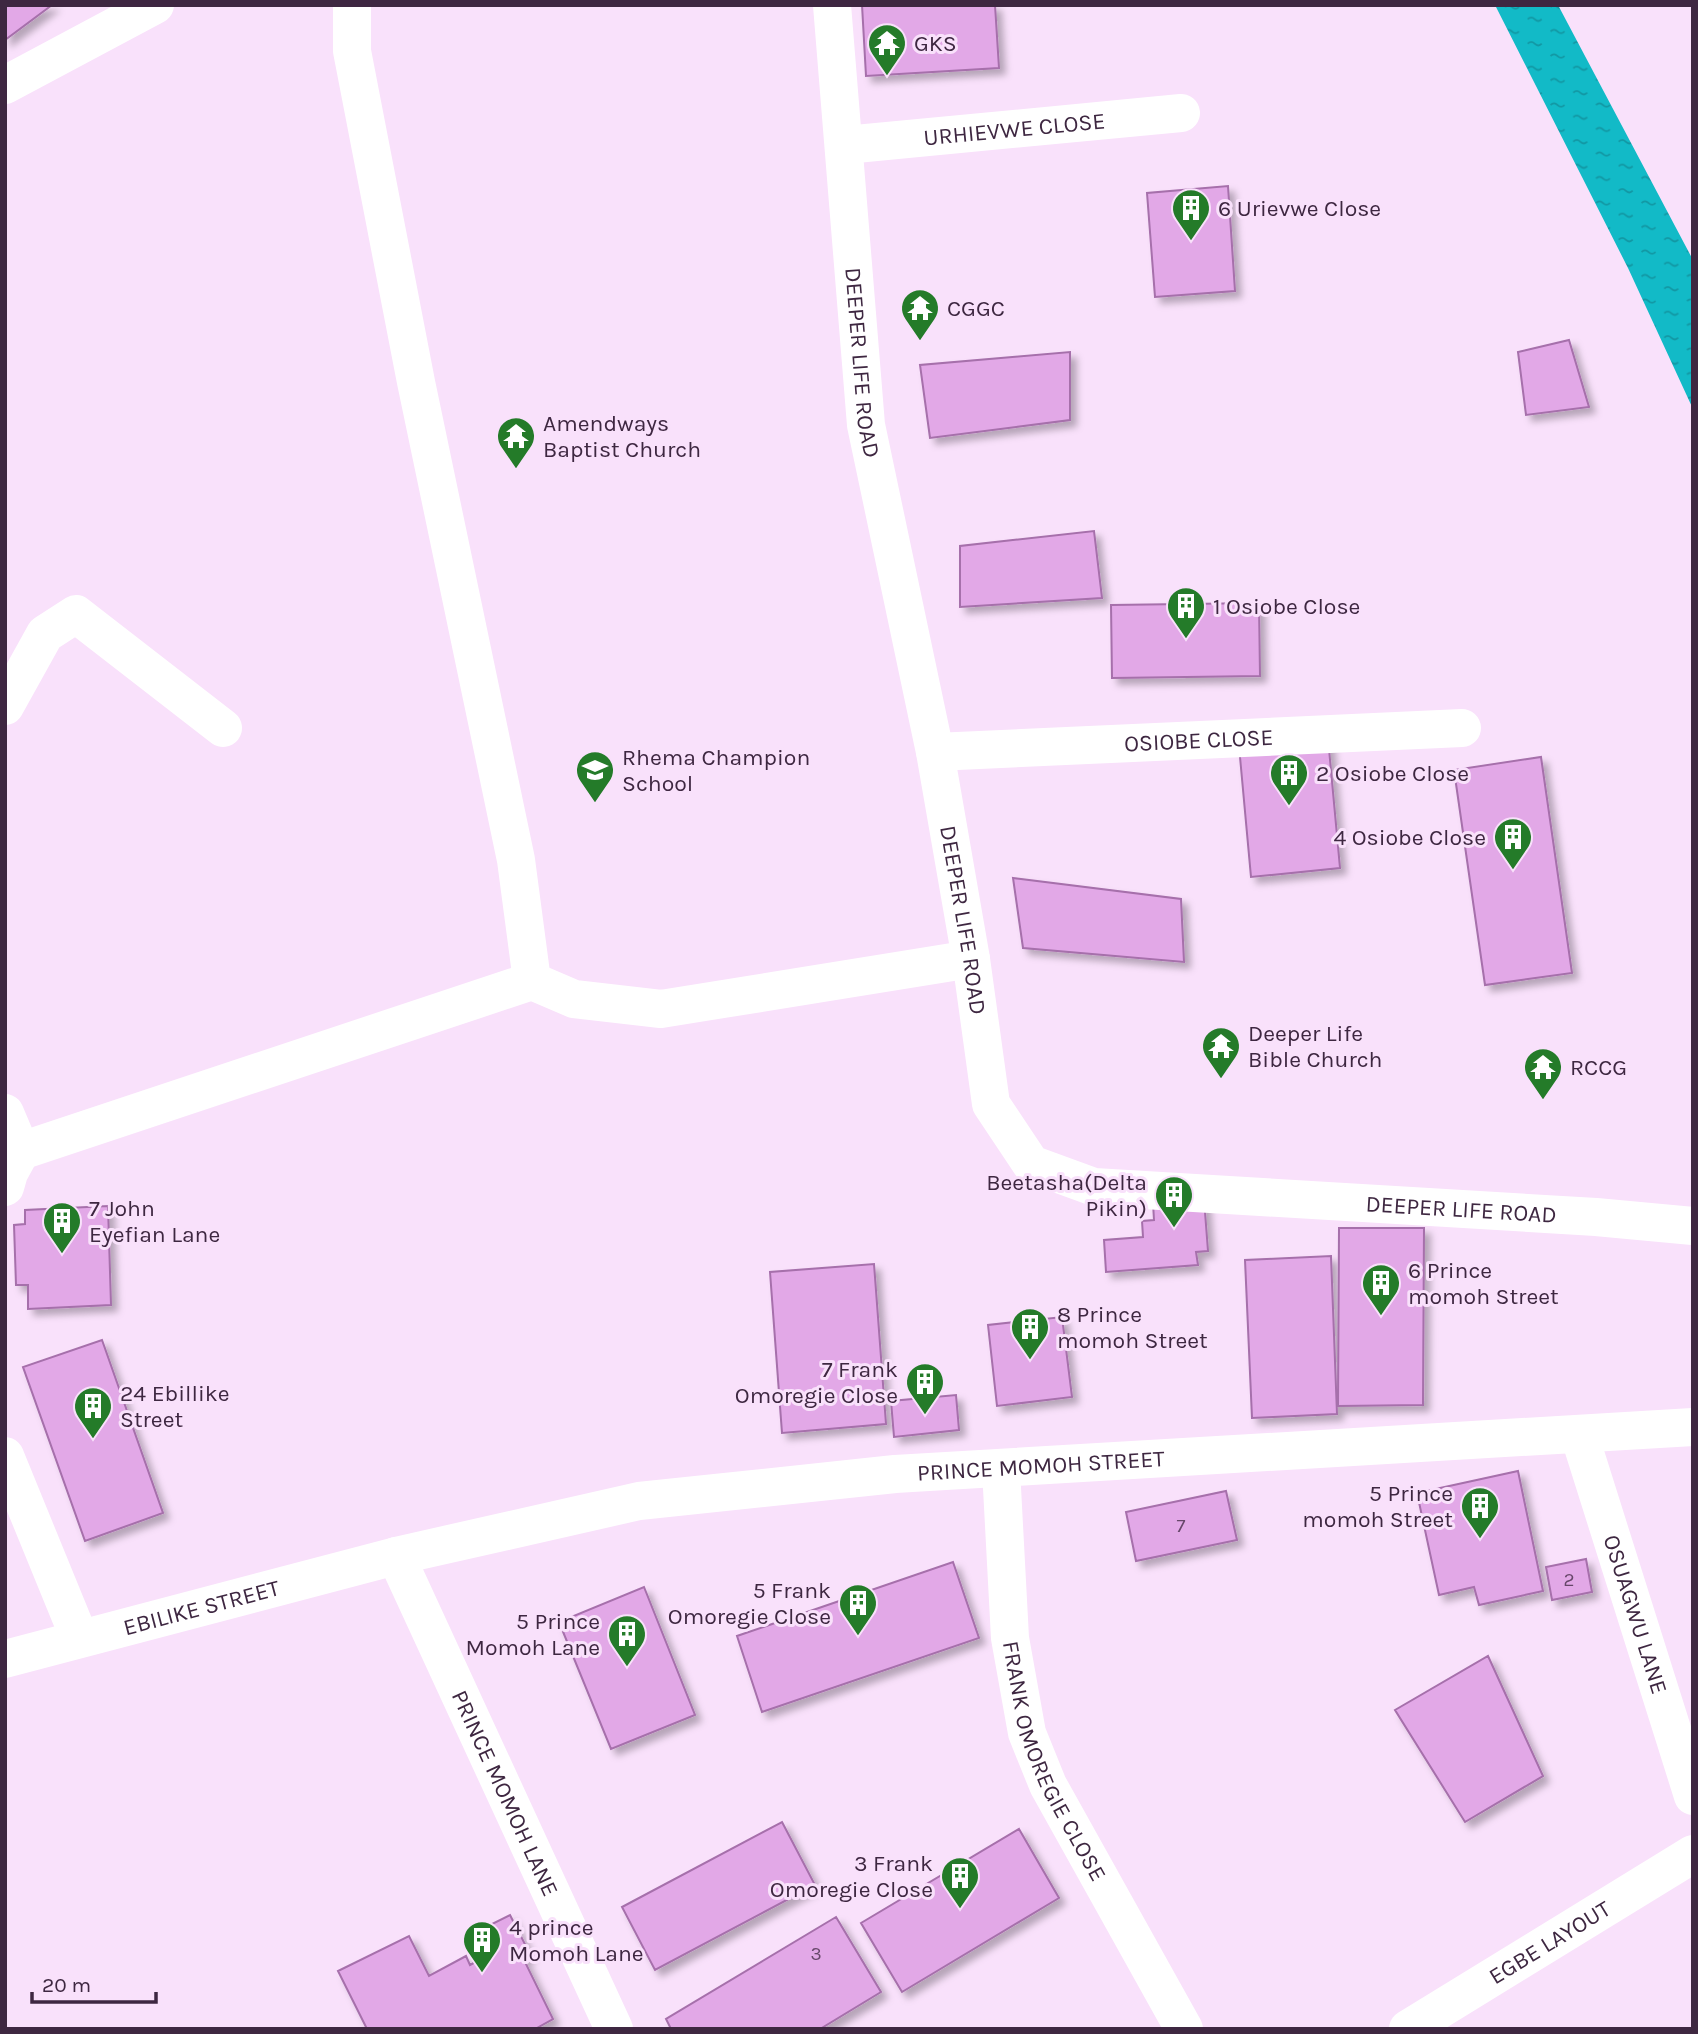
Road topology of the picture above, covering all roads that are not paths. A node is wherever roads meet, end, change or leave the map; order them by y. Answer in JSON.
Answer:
{"nodes":[{"id":1,"x":155,"y":5,"type":"edge"},
{"id":2,"x":352,"y":5,"type":"edge"},
{"id":3,"x":832,"y":5,"type":"edge"},
{"id":4,"x":5,"y":85,"type":"edge"},
{"id":5,"x":1181,"y":113,"type":"dead end"},
{"id":6,"x":845,"y":145,"type":"junction"},
{"id":7,"x":5,"y":706,"type":"edge"},
{"id":8,"x":223,"y":728,"type":"dead end"},
{"id":9,"x":1462,"y":728,"type":"dead end"},
{"id":10,"x":935,"y":752,"type":"junction"},
{"id":11,"x":971,"y":959,"type":"junction"},
{"id":12,"x":532,"y":981,"type":"junction"},
{"id":13,"x":5,"y":1113,"type":"edge"},
{"id":14,"x":21,"y":1151,"type":"junction"},
{"id":15,"x":5,"y":1187,"type":"edge"},
{"id":16,"x":1693,"y":1226,"type":"edge"},
{"id":17,"x":1693,"y":1427,"type":"edge"},
{"id":18,"x":1579,"y":1434,"type":"junction"},
{"id":19,"x":5,"y":1456,"type":"edge"},
{"id":20,"x":1001,"y":1469,"type":"junction"},
{"id":21,"x":396,"y":1556,"type":"junction"},
{"id":22,"x":79,"y":1637,"type":"junction"},
{"id":23,"x":5,"y":1659,"type":"edge"},
{"id":24,"x":1693,"y":1796,"type":"edge"},
{"id":25,"x":1693,"y":1854,"type":"edge"},
{"id":26,"x":614,"y":2029,"type":"edge"},
{"id":27,"x":1184,"y":2029,"type":"edge"},
{"id":28,"x":1408,"y":2029,"type":"edge"}],
"edges":[{"from":1,"to":4,"type":"street"},
{"from":2,"to":12,"type":"street"},
{"from":3,"to":6,"type":"street","name":"DEEPER LIFE ROAD"},
{"from":5,"to":6,"type":"street","name":"URHIEVWE CLOSE"},
{"from":6,"to":10,"type":"street","name":"DEEPER LIFE ROAD"},
{"from":7,"to":8,"type":"street"},
{"from":9,"to":10,"type":"street","name":"OSIOBE CLOSE"},
{"from":10,"to":11,"type":"street","name":"DEEPER LIFE ROAD"},
{"from":11,"to":12,"type":"street"},
{"from":11,"to":16,"type":"street","name":"DEEPER LIFE ROAD"},
{"from":12,"to":14,"type":"street"},
{"from":13,"to":14,"type":"street"},
{"from":14,"to":15,"type":"street"},
{"from":17,"to":18,"type":"street","name":"PRINCE MOMOH STREET"},
{"from":18,"to":20,"type":"street","name":"PRINCE MOMOH STREET"},
{"from":18,"to":24,"type":"street","name":"OSUAGWU LANE"},
{"from":19,"to":22,"type":"street"},
{"from":20,"to":21,"type":"street","name":"PRINCE MOMOH STREET"},
{"from":20,"to":27,"type":"street","name":"FRANK OMOREGIE CLOSE"},
{"from":21,"to":22,"type":"street","name":"EBILIKE STREET"},
{"from":21,"to":26,"type":"street","name":"PRINCE MOMOH LANE"},
{"from":22,"to":23,"type":"street","name":"EBILIKE STREET"},
{"from":25,"to":28,"type":"street","name":"EGBE LAYOUT"}]}
